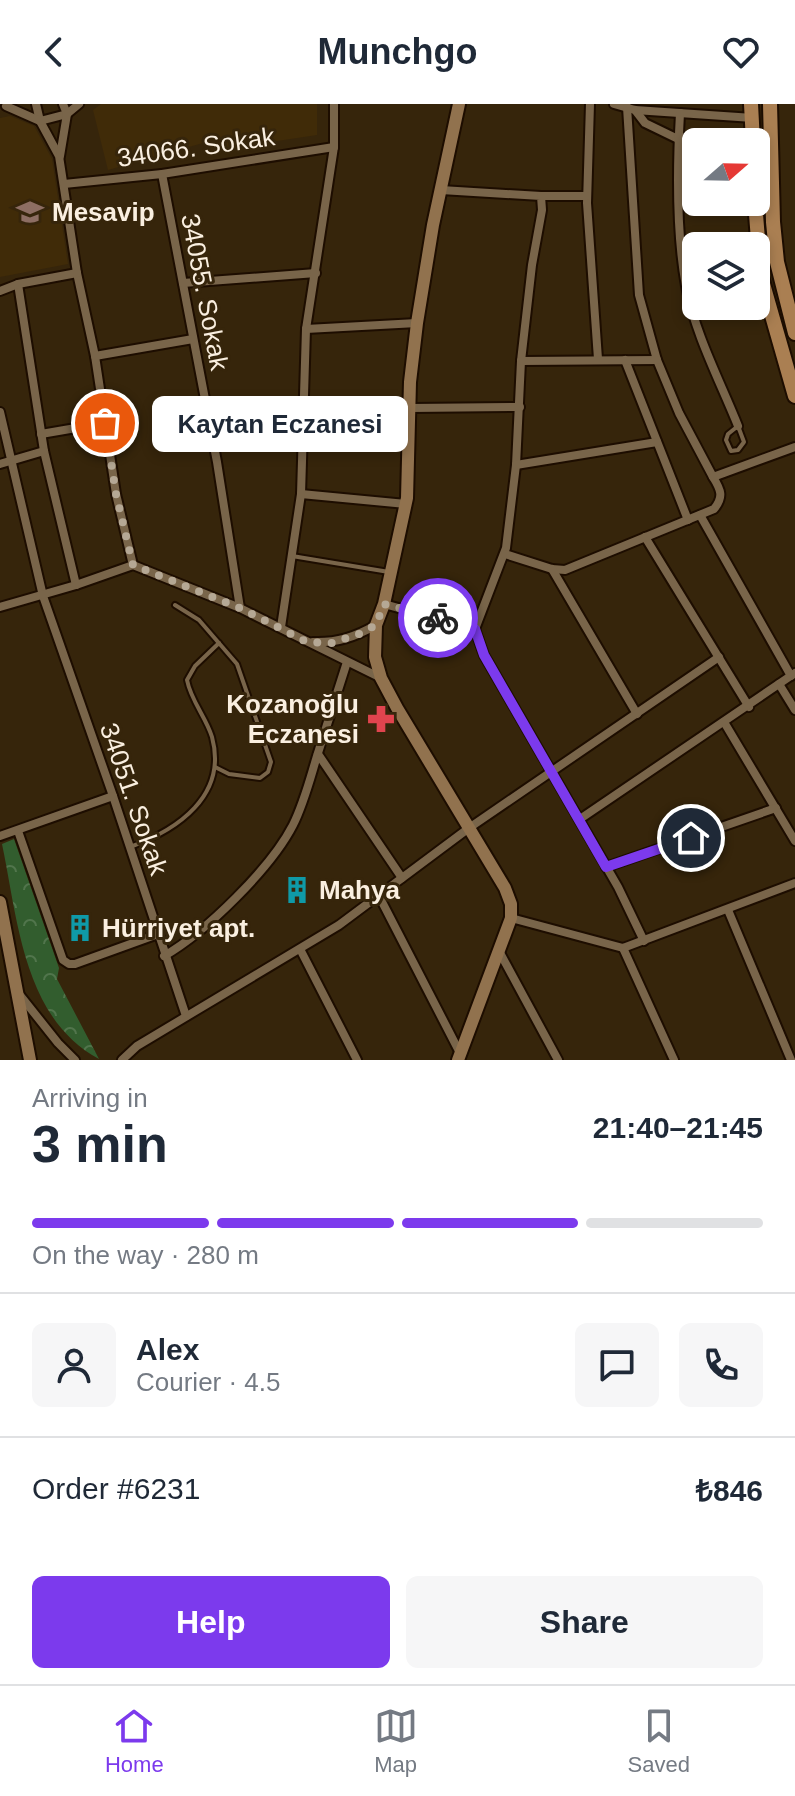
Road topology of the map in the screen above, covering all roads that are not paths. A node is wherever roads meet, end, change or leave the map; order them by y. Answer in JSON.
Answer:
{"nodes":[{"id":1,"x":36,"y":104,"type":"edge"},
{"id":2,"x":63,"y":104,"type":"edge"},
{"id":3,"x":79,"y":104,"type":"edge"},
{"id":4,"x":334,"y":104,"type":"edge"},
{"id":5,"x":459,"y":104,"type":"edge"},
{"id":6,"x":590,"y":104,"type":"edge"},
{"id":7,"x":614,"y":104,"type":"edge"},
{"id":8,"x":733,"y":104,"type":"edge"},
{"id":9,"x":770,"y":104,"type":"edge"},
{"id":10,"x":7,"y":106,"type":"edge"},
{"id":11,"x":631,"y":109,"type":"junction"},
{"id":12,"x":752,"y":111,"type":"edge"},
{"id":13,"x":680,"y":113,"type":"junction"},
{"id":14,"x":67,"y":114,"type":"junction"},
{"id":15,"x":734,"y":117,"type":"junction"},
{"id":16,"x":40,"y":121,"type":"junction"},
{"id":17,"x":678,"y":139,"type":"junction"},
{"id":18,"x":334,"y":147,"type":"junction"},
{"id":19,"x":59,"y":156,"type":"junction"},
{"id":20,"x":162,"y":174,"type":"junction"},
{"id":21,"x":64,"y":184,"type":"junction"},
{"id":22,"x":441,"y":190,"type":"junction"},
{"id":23,"x":541,"y":196,"type":"junction"},
{"id":24,"x":587,"y":196,"type":"junction"},
{"id":25,"x":756,"y":216,"type":"edge"},
{"id":26,"x":77,"y":273,"type":"junction"},
{"id":27,"x":316,"y":273,"type":"junction"},
{"id":28,"x":183,"y":283,"type":"junction"},
{"id":29,"x":18,"y":284,"type":"junction"},
{"id":30,"x":0,"y":291,"type":"edge"},
{"id":31,"x":417,"y":323,"type":"junction"},
{"id":32,"x":306,"y":329,"type":"junction"},
{"id":33,"x":795,"y":333,"type":"edge"},
{"id":34,"x":193,"y":339,"type":"junction"},
{"id":35,"x":95,"y":356,"type":"junction"},
{"id":36,"x":598,"y":359,"type":"junction"},
{"id":37,"x":625,"y":360,"type":"junction"},
{"id":38,"x":657,"y":360,"type":"junction"},
{"id":39,"x":521,"y":361,"type":"junction"},
{"id":40,"x":795,"y":396,"type":"edge"},
{"id":41,"x":520,"y":407,"type":"junction"},
{"id":42,"x":411,"y":408,"type":"junction"},
{"id":43,"x":0,"y":412,"type":"edge"},
{"id":44,"x":105,"y":423,"type":"junction"},
{"id":45,"x":738,"y":426,"type":"junction"},
{"id":46,"x":41,"y":434,"type":"junction"},
{"id":47,"x":657,"y":442,"type":"junction"},
{"id":48,"x":795,"y":447,"type":"edge"},
{"id":49,"x":44,"y":451,"type":"junction"},
{"id":50,"x":10,"y":461,"type":"junction"},
{"id":51,"x":0,"y":464,"type":"edge"},
{"id":52,"x":516,"y":465,"type":"junction"},
{"id":53,"x":713,"y":477,"type":"junction"},
{"id":54,"x":301,"y":494,"type":"junction"},
{"id":55,"x":406,"y":504,"type":"junction"},
{"id":56,"x":700,"y":515,"type":"junction"},
{"id":57,"x":688,"y":520,"type":"junction"},
{"id":58,"x":645,"y":537,"type":"junction"},
{"id":59,"x":505,"y":554,"type":"junction"},
{"id":60,"x":292,"y":556,"type":"junction"},
{"id":61,"x":133,"y":565,"type":"junction"},
{"id":62,"x":552,"y":569,"type":"junction"},
{"id":63,"x":391,"y":572,"type":"junction"},
{"id":64,"x":76,"y":585,"type":"junction"},
{"id":65,"x":43,"y":596,"type":"junction"},
{"id":66,"x":384,"y":604,"type":"junction"},
{"id":67,"x":175,"y":605,"type":"dead end"},
{"id":68,"x":0,"y":607,"type":"edge"},
{"id":69,"x":240,"y":608,"type":"junction"},
{"id":70,"x":376,"y":625,"type":"junction"},
{"id":71,"x":281,"y":627,"type":"junction"},
{"id":72,"x":475,"y":629,"type":"junction"},
{"id":73,"x":307,"y":642,"type":"junction"},
{"id":74,"x":219,"y":643,"type":"junction"},
{"id":75,"x":719,"y":657,"type":"junction"},
{"id":76,"x":347,"y":662,"type":"junction"},
{"id":77,"x":793,"y":674,"type":"edge"},
{"id":78,"x":381,"y":678,"type":"junction"},
{"id":79,"x":779,"y":684,"type":"junction"},
{"id":80,"x":749,"y":707,"type":"junction"},
{"id":81,"x":795,"y":710,"type":"edge"},
{"id":82,"x":637,"y":714,"type":"junction"},
{"id":83,"x":724,"y":722,"type":"junction"},
{"id":84,"x":318,"y":754,"type":"junction"},
{"id":85,"x":214,"y":767,"type":"junction"},
{"id":86,"x":553,"y":772,"type":"junction"},
{"id":87,"x":113,"y":796,"type":"junction"},
{"id":88,"x":776,"y":808,"type":"junction"},
{"id":89,"x":580,"y":819,"type":"junction"},
{"id":90,"x":469,"y":828,"type":"junction"},
{"id":91,"x":18,"y":831,"type":"junction"},
{"id":92,"x":0,"y":836,"type":"edge"},
{"id":93,"x":795,"y":841,"type":"edge"},
{"id":94,"x":130,"y":847,"type":"junction"},
{"id":95,"x":606,"y":867,"type":"junction"},
{"id":96,"x":402,"y":878,"type":"junction"},
{"id":97,"x":795,"y":883,"type":"edge"},
{"id":98,"x":379,"y":896,"type":"junction"},
{"id":99,"x":0,"y":902,"type":"edge"},
{"id":100,"x":728,"y":910,"type":"junction"},
{"id":101,"x":511,"y":918,"type":"junction"},
{"id":102,"x":158,"y":934,"type":"junction"},
{"id":103,"x":644,"y":941,"type":"junction"},
{"id":104,"x":623,"y":948,"type":"junction"},
{"id":105,"x":300,"y":949,"type":"junction"},
{"id":106,"x":499,"y":950,"type":"junction"},
{"id":107,"x":164,"y":956,"type":"junction"},
{"id":108,"x":17,"y":990,"type":"junction"},
{"id":109,"x":186,"y":1016,"type":"junction"},
{"id":110,"x":459,"y":1056,"type":"edge"},
{"id":111,"x":30,"y":1060,"type":"edge"},
{"id":112,"x":75,"y":1060,"type":"edge"},
{"id":113,"x":122,"y":1060,"type":"edge"},
{"id":114,"x":357,"y":1060,"type":"edge"},
{"id":115,"x":558,"y":1060,"type":"edge"},
{"id":116,"x":674,"y":1060,"type":"edge"},
{"id":117,"x":791,"y":1060,"type":"edge"}],
"edges":[{"from":1,"to":16,"type":"street"},
{"from":2,"to":14,"type":"street"},
{"from":3,"to":14,"type":"street"},
{"from":4,"to":18,"type":"street"},
{"from":5,"to":22,"type":"street"},
{"from":6,"to":24,"type":"street"},
{"from":7,"to":11,"type":"street"},
{"from":8,"to":15,"type":"street"},
{"from":9,"to":33,"type":"main road"},
{"from":10,"to":16,"type":"street"},
{"from":11,"to":13,"type":"street"},
{"from":11,"to":17,"type":"street"},
{"from":11,"to":38,"type":"street"},
{"from":12,"to":15,"type":"street"},
{"from":13,"to":15,"type":"street"},
{"from":13,"to":17,"type":"street"},
{"from":14,"to":16,"type":"street"},
{"from":14,"to":19,"type":"street"},
{"from":16,"to":19,"type":"street"},
{"from":17,"to":45,"type":"street"},
{"from":18,"to":20,"type":"street","name":"34066. Sokak"},
{"from":18,"to":27,"type":"street"},
{"from":19,"to":21,"type":"street"},
{"from":20,"to":21,"type":"street","name":"34066. Sokak"},
{"from":20,"to":28,"type":"street","name":"34055. Sokak"},
{"from":21,"to":26,"type":"street"},
{"from":22,"to":23,"type":"street"},
{"from":22,"to":31,"type":"street"},
{"from":23,"to":24,"type":"street"},
{"from":23,"to":39,"type":"street"},
{"from":24,"to":36,"type":"street"},
{"from":25,"to":40,"type":"main road"},
{"from":26,"to":29,"type":"street"},
{"from":26,"to":35,"type":"street"},
{"from":27,"to":28,"type":"street"},
{"from":27,"to":32,"type":"street"},
{"from":28,"to":34,"type":"street","name":"34055. Sokak"},
{"from":29,"to":30,"type":"street"},
{"from":29,"to":46,"type":"street"},
{"from":31,"to":32,"type":"street"},
{"from":31,"to":42,"type":"street"},
{"from":32,"to":54,"type":"street"},
{"from":34,"to":35,"type":"street"},
{"from":34,"to":69,"type":"street","name":"34055. Sokak"},
{"from":35,"to":44,"type":"street"},
{"from":36,"to":37,"type":"street"},
{"from":36,"to":39,"type":"street"},
{"from":37,"to":38,"type":"street"},
{"from":37,"to":47,"type":"street"},
{"from":38,"to":53,"type":"street"},
{"from":39,"to":41,"type":"street"},
{"from":41,"to":42,"type":"street"},
{"from":41,"to":52,"type":"street"},
{"from":42,"to":55,"type":"street"},
{"from":43,"to":50,"type":"street","name":"34051. Sokak"},
{"from":44,"to":46,"type":"street"},
{"from":44,"to":61,"type":"street"},
{"from":45,"to":45,"type":"lane"},
{"from":46,"to":49,"type":"street"},
{"from":47,"to":52,"type":"street"},
{"from":47,"to":57,"type":"street"},
{"from":48,"to":53,"type":"street"},
{"from":49,"to":50,"type":"street"},
{"from":49,"to":64,"type":"street"},
{"from":50,"to":51,"type":"street"},
{"from":50,"to":65,"type":"street","name":"34051. Sokak"},
{"from":52,"to":59,"type":"street"},
{"from":53,"to":56,"type":"street"},
{"from":54,"to":55,"type":"street"},
{"from":54,"to":60,"type":"street"},
{"from":55,"to":63,"type":"street"},
{"from":56,"to":57,"type":"street"},
{"from":56,"to":77,"type":"street"},
{"from":57,"to":58,"type":"street"},
{"from":58,"to":62,"type":"street"},
{"from":58,"to":75,"type":"street"},
{"from":59,"to":62,"type":"street"},
{"from":59,"to":72,"type":"street"},
{"from":60,"to":63,"type":"lane"},
{"from":60,"to":71,"type":"street"},
{"from":61,"to":64,"type":"street"},
{"from":61,"to":69,"type":"street"},
{"from":62,"to":82,"type":"street"},
{"from":63,"to":66,"type":"street"},
{"from":64,"to":65,"type":"street"},
{"from":65,"to":68,"type":"street"},
{"from":65,"to":87,"type":"street","name":"34051. Sokak"},
{"from":66,"to":70,"type":"street"},
{"from":66,"to":72,"type":"street"},
{"from":67,"to":74,"type":"lane"},
{"from":69,"to":71,"type":"street"},
{"from":70,"to":73,"type":"street"},
{"from":70,"to":78,"type":"street"},
{"from":71,"to":73,"type":"street"},
{"from":72,"to":86,"type":"street"},
{"from":73,"to":76,"type":"street"},
{"from":74,"to":85,"type":"lane"},
{"from":74,"to":85,"type":"lane"},
{"from":75,"to":80,"type":"street"},
{"from":75,"to":82,"type":"street"},
{"from":76,"to":78,"type":"street"},
{"from":76,"to":84,"type":"street"},
{"from":77,"to":79,"type":"street"},
{"from":78,"to":90,"type":"street"},
{"from":79,"to":80,"type":"street"},
{"from":79,"to":81,"type":"street"},
{"from":80,"to":83,"type":"street"},
{"from":82,"to":86,"type":"street"},
{"from":83,"to":88,"type":"street"},
{"from":83,"to":89,"type":"street"},
{"from":84,"to":96,"type":"street"},
{"from":84,"to":107,"type":"street"},
{"from":85,"to":94,"type":"lane"},
{"from":86,"to":89,"type":"street"},
{"from":86,"to":90,"type":"street"},
{"from":87,"to":91,"type":"street"},
{"from":87,"to":94,"type":"street","name":"34051. Sokak"},
{"from":88,"to":93,"type":"street"},
{"from":88,"to":95,"type":"street"},
{"from":89,"to":95,"type":"street"},
{"from":90,"to":96,"type":"street"},
{"from":90,"to":101,"type":"street"},
{"from":91,"to":92,"type":"street"},
{"from":91,"to":102,"type":"street"},
{"from":94,"to":102,"type":"street","name":"34051. Sokak"},
{"from":95,"to":103,"type":"street"},
{"from":96,"to":98,"type":"street"},
{"from":97,"to":100,"type":"street"},
{"from":98,"to":105,"type":"street"},
{"from":98,"to":110,"type":"street"},
{"from":99,"to":108,"type":"street"},
{"from":100,"to":103,"type":"street"},
{"from":100,"to":117,"type":"street"},
{"from":101,"to":104,"type":"street"},
{"from":101,"to":106,"type":"street"},
{"from":102,"to":107,"type":"street","name":"34051. Sokak"},
{"from":103,"to":104,"type":"street"},
{"from":104,"to":116,"type":"street"},
{"from":105,"to":109,"type":"street"},
{"from":105,"to":114,"type":"street"},
{"from":106,"to":110,"type":"street"},
{"from":106,"to":115,"type":"street"},
{"from":107,"to":109,"type":"street","name":"34051. Sokak"},
{"from":108,"to":111,"type":"street"},
{"from":108,"to":112,"type":"street"},
{"from":109,"to":113,"type":"street"}]}
